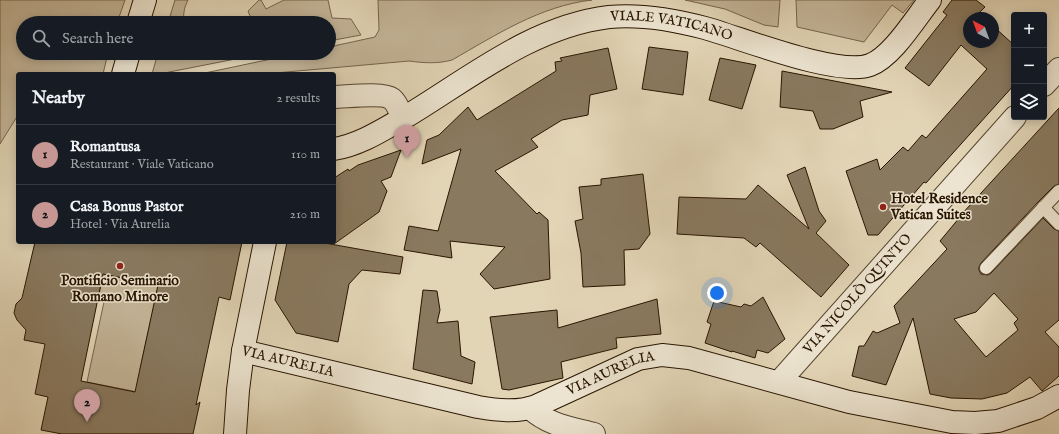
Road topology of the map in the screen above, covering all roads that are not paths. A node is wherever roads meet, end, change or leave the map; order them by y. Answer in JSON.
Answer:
{"nodes":[{"id":1,"x":145,"y":0,"type":"edge"},
{"id":2,"x":930,"y":0,"type":"edge"},
{"id":3,"x":140,"y":16,"type":"edge"},
{"id":4,"x":127,"y":60,"type":"edge"},
{"id":5,"x":1059,"y":69,"type":"edge"},
{"id":6,"x":124,"y":72,"type":"edge"},
{"id":7,"x":1045,"y":84,"type":"edge"},
{"id":8,"x":336,"y":97,"type":"edge"},
{"id":9,"x":403,"y":118,"type":"junction"},
{"id":10,"x":1013,"y":120,"type":"edge"},
{"id":11,"x":339,"y":150,"type":"edge"},
{"id":12,"x":1059,"y":191,"type":"edge"},
{"id":13,"x":1042,"y":207,"type":"junction"},
{"id":14,"x":1059,"y":224,"type":"edge"},
{"id":15,"x":264,"y":244,"type":"edge"},
{"id":16,"x":986,"y":268,"type":"dead end"},
{"id":17,"x":243,"y":352,"type":"junction"},
{"id":18,"x":779,"y":382,"type":"junction"},
{"id":19,"x":1059,"y":396,"type":"edge"},
{"id":20,"x":530,"y":408,"type":"junction"},
{"id":21,"x":235,"y":434,"type":"edge"},
{"id":22,"x":594,"y":434,"type":"edge"}],
"edges":[{"from":1,"to":3,"type":"street"},
{"from":2,"to":9,"type":"street","name":"VIALE VATICANO"},
{"from":4,"to":6,"type":"street"},
{"from":5,"to":7,"type":"street"},
{"from":8,"to":9,"type":"street"},
{"from":9,"to":11,"type":"street","name":"VIALE VATICANO"},
{"from":10,"to":18,"type":"street","name":"VIA NICOLÒ QUINTO"},
{"from":12,"to":13,"type":"lane"},
{"from":13,"to":14,"type":"lane"},
{"from":13,"to":16,"type":"lane"},
{"from":15,"to":17,"type":"street"},
{"from":17,"to":20,"type":"street","name":"VIA AURELIA"},
{"from":17,"to":21,"type":"street","name":"VIA AURELIA"},
{"from":18,"to":19,"type":"street","name":"VIA AURELIA"},
{"from":18,"to":20,"type":"street","name":"VIA AURELIA"},
{"from":20,"to":22,"type":"street"}]}
